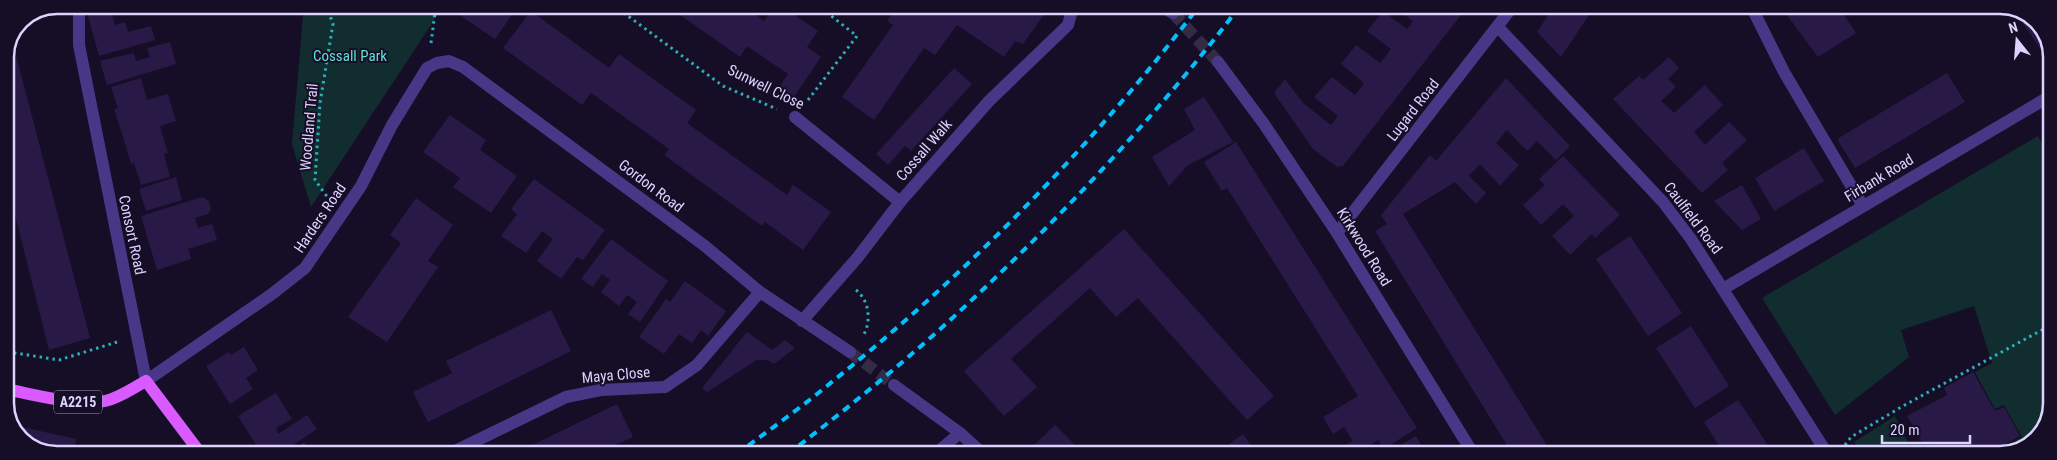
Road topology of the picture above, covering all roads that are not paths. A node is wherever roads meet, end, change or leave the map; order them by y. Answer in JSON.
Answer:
{"nodes":[{"id":1,"x":79,"y":14,"type":"edge"},
{"id":2,"x":1071,"y":14,"type":"edge"},
{"id":3,"x":1507,"y":14,"type":"edge"},
{"id":4,"x":1755,"y":14,"type":"edge"},
{"id":5,"x":1498,"y":27,"type":"junction"},
{"id":6,"x":1218,"y":62,"type":"tunnel mouth"},
{"id":7,"x":427,"y":68,"type":"joint"},
{"id":8,"x":2043,"y":100,"type":"edge"},
{"id":9,"x":795,"y":117,"type":"road end"},
{"id":10,"x":900,"y":202,"type":"junction"},
{"id":11,"x":1863,"y":206,"type":"junction"},
{"id":12,"x":1337,"y":233,"type":"junction"},
{"id":13,"x":1723,"y":289,"type":"junction"},
{"id":14,"x":760,"y":292,"type":"junction"},
{"id":15,"x":802,"y":321,"type":"junction"},
{"id":16,"x":850,"y":352,"type":"tunnel mouth"},
{"id":17,"x":146,"y":381,"type":"junction"},
{"id":18,"x":894,"y":385,"type":"tunnel mouth"},
{"id":19,"x":14,"y":391,"type":"edge"},
{"id":20,"x":960,"y":433,"type":"junction"},
{"id":21,"x":195,"y":446,"type":"edge"},
{"id":22,"x":465,"y":446,"type":"edge"},
{"id":23,"x":945,"y":446,"type":"edge"},
{"id":24,"x":974,"y":446,"type":"edge"},
{"id":25,"x":1468,"y":446,"type":"edge"},
{"id":26,"x":1822,"y":446,"type":"edge"}],
"edges":[{"from":1,"to":17,"type":"street","name":"Consort Road"},
{"from":2,"to":10,"type":"street","name":"Cossall Walk"},
{"from":3,"to":5,"type":"street","name":"Lugard Road"},
{"from":4,"to":11,"type":"street"},
{"from":5,"to":12,"type":"street","name":"Lugard Road"},
{"from":5,"to":13,"type":"street","name":"Caulfield Road"},
{"from":6,"to":12,"type":"street","name":"Kirkwood Road"},
{"from":7,"to":14,"type":"street","name":"Gordon Road"},
{"from":7,"to":17,"type":"street","name":"Harders Road"},
{"from":8,"to":11,"type":"street","name":"Firbank Road"},
{"from":9,"to":10,"type":"street","name":"Sunwell Close"},
{"from":10,"to":15,"type":"street","name":"Cossall Walk"},
{"from":11,"to":13,"type":"street","name":"Firbank Road"},
{"from":12,"to":25,"type":"street","name":"Kirkwood Road"},
{"from":13,"to":26,"type":"street","name":"Caulfield Road"},
{"from":14,"to":15,"type":"street","name":"Gordon Road"},
{"from":14,"to":22,"type":"street","name":"Maya Close"},
{"from":15,"to":16,"type":"street","name":"Gordon Road"},
{"from":17,"to":19,"type":"main road","number":"A2215"},
{"from":17,"to":21,"type":"main road","name":"Consort Road"},
{"from":18,"to":20,"type":"street"},
{"from":20,"to":23,"type":"street"},
{"from":20,"to":24,"type":"street"}]}
